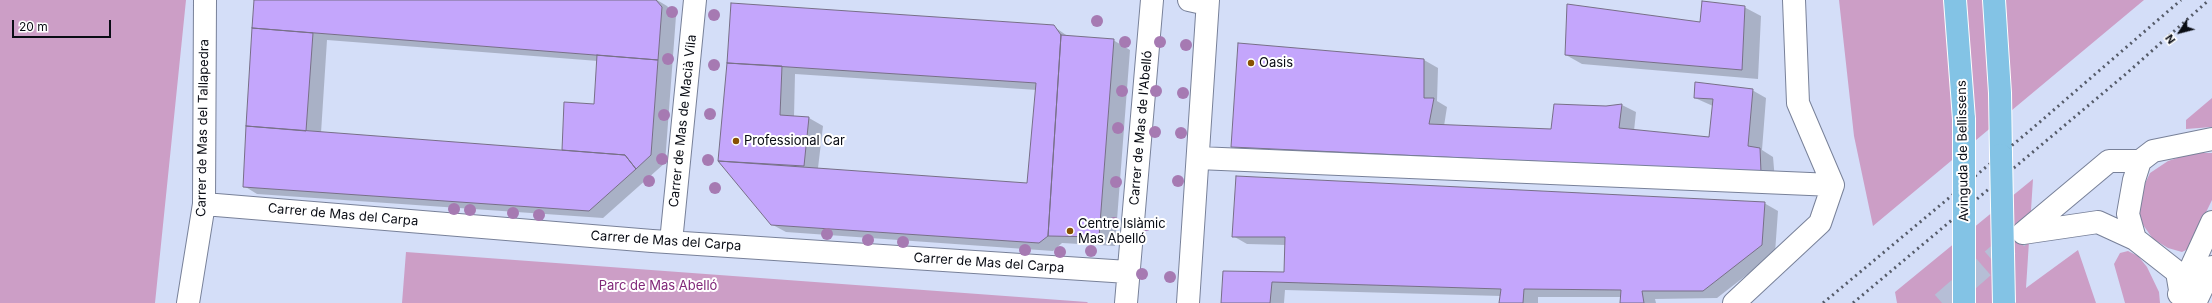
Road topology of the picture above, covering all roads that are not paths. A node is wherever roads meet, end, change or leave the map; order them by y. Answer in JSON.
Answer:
{"nodes":[{"id":1,"x":205,"y":0,"type":"edge"},
{"id":2,"x":695,"y":0,"type":"edge"},
{"id":3,"x":1152,"y":0,"type":"edge"},
{"id":4,"x":1794,"y":0,"type":"edge"},
{"id":5,"x":1955,"y":0,"type":"edge"},
{"id":6,"x":1994,"y":0,"type":"edge"},
{"id":7,"x":1201,"y":1,"type":"edge"},
{"id":8,"x":2212,"y":139,"type":"edge"},
{"id":9,"x":1198,"y":158,"type":"junction"},
{"id":10,"x":2140,"y":161,"type":"junction"},
{"id":11,"x":1833,"y":185,"type":"junction"},
{"id":12,"x":204,"y":204,"type":"junction"},
{"id":13,"x":2212,"y":222,"type":"edge"},
{"id":14,"x":2135,"y":239,"type":"junction"},
{"id":15,"x":671,"y":242,"type":"junction"},
{"id":16,"x":2212,"y":267,"type":"edge"},
{"id":17,"x":1128,"y":272,"type":"junction"},
{"id":18,"x":2184,"y":299,"type":"edge"},
{"id":19,"x":188,"y":303,"type":"edge"},
{"id":20,"x":1126,"y":303,"type":"edge"},
{"id":21,"x":1188,"y":303,"type":"edge"},
{"id":22,"x":1734,"y":303,"type":"edge"},
{"id":23,"x":1964,"y":303,"type":"edge"},
{"id":24,"x":2004,"y":303,"type":"edge"}],
"edges":[{"from":1,"to":12,"type":"street","name":"Carrer de Mas del Tallapedra"},
{"from":2,"to":15,"type":"street","name":"Carrer de Mas de Macià Vila"},
{"from":3,"to":17,"type":"street","name":"Carrer de Mas de l'Abelló"},
{"from":4,"to":11,"type":"street"},
{"from":5,"to":23,"type":"main road","name":"Avinguda de Bellissens","bridge":true},
{"from":6,"to":24,"type":"main road","bridge":true},
{"from":7,"to":9,"type":"street"},
{"from":8,"to":10,"type":"street"},
{"from":9,"to":11,"type":"street"},
{"from":9,"to":21,"type":"street"},
{"from":10,"to":14,"type":"street"},
{"from":10,"to":14,"type":"street"},
{"from":11,"to":22,"type":"street"},
{"from":12,"to":15,"type":"street","name":"Carrer de Mas del Carpa"},
{"from":12,"to":19,"type":"street","name":"Carrer de Mas del Tallapedra"},
{"from":13,"to":18,"type":"street"},
{"from":14,"to":18,"type":"street"},
{"from":15,"to":17,"type":"street","name":"Carrer de Mas del Carpa"},
{"from":16,"to":18,"type":"street"},
{"from":17,"to":20,"type":"street","name":"Carrer de Mas de l'Abelló"}]}
